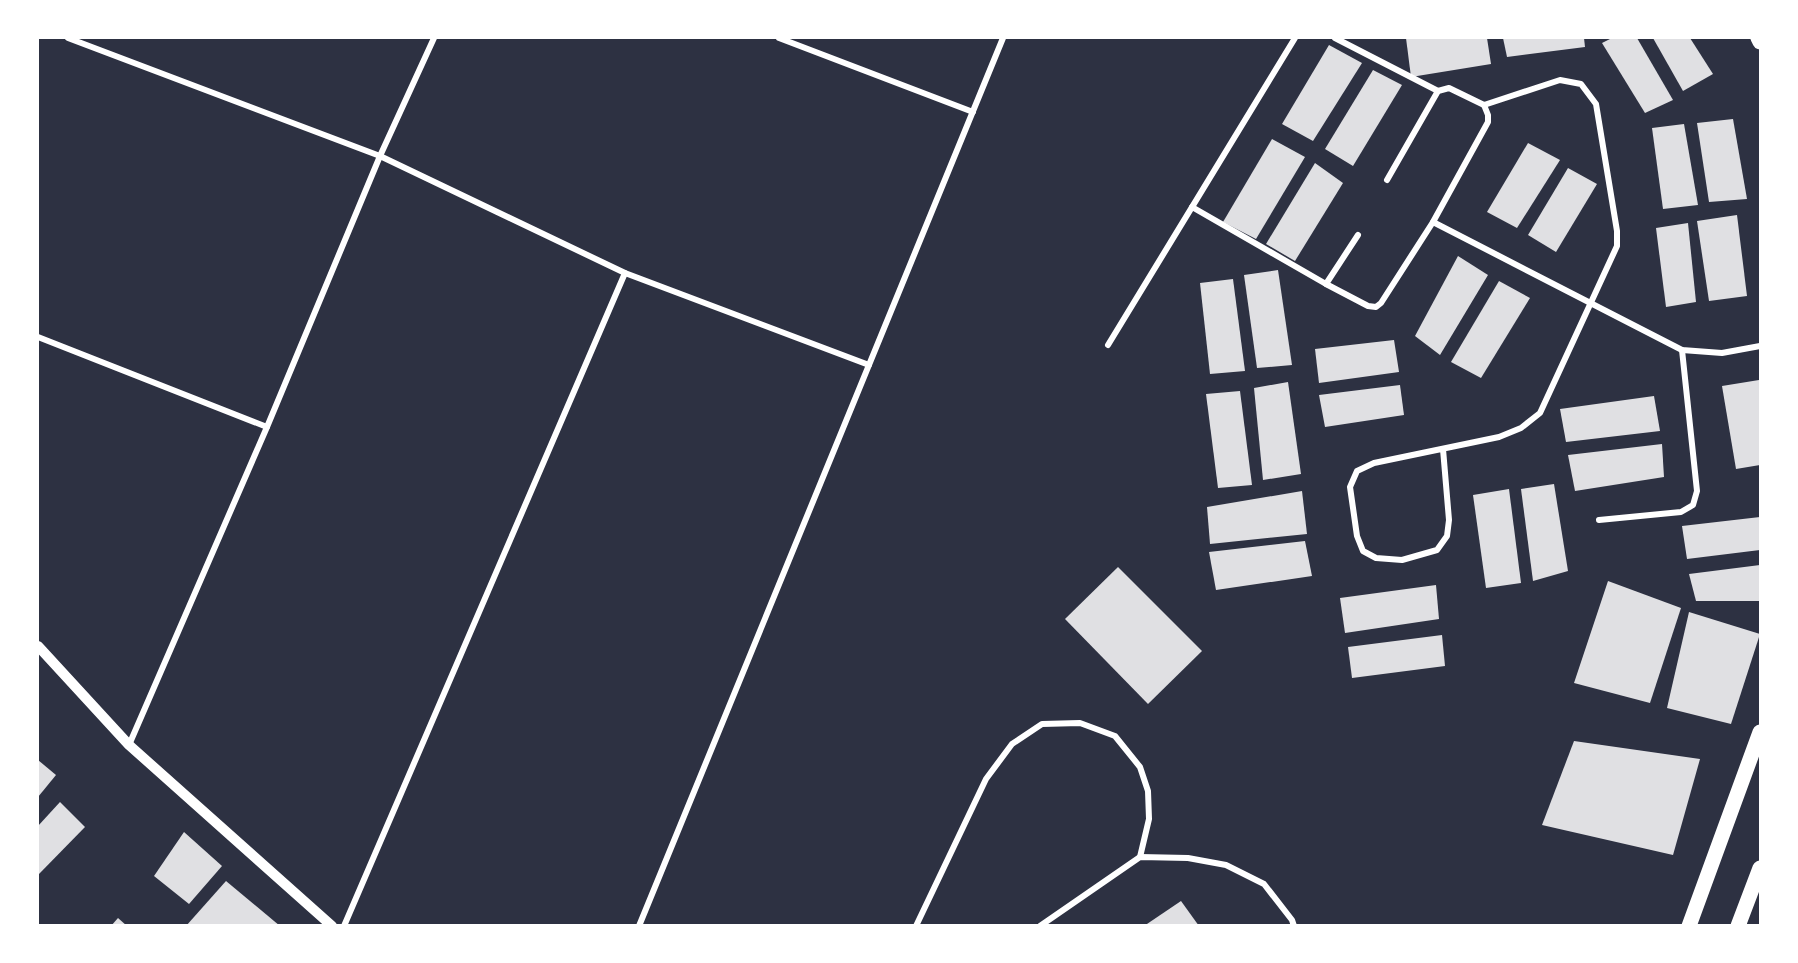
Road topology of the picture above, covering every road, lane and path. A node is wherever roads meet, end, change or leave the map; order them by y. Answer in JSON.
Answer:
{"nodes":[{"id":1,"x":68,"y":38,"type":"edge"},
{"id":2,"x":434,"y":38,"type":"edge"},
{"id":3,"x":779,"y":38,"type":"edge"},
{"id":4,"x":1004,"y":38,"type":"edge"},
{"id":5,"x":1296,"y":38,"type":"edge"},
{"id":6,"x":1335,"y":38,"type":"edge"},
{"id":7,"x":1758,"y":38,"type":"edge"},
{"id":8,"x":1761,"y":42,"type":"edge"},
{"id":9,"x":1438,"y":91,"type":"junction"},
{"id":10,"x":1484,"y":105,"type":"junction"},
{"id":11,"x":973,"y":112,"type":"junction"},
{"id":12,"x":380,"y":156,"type":"junction"},
{"id":13,"x":1387,"y":180,"type":"dead end"},
{"id":14,"x":1192,"y":207,"type":"junction"},
{"id":15,"x":1433,"y":222,"type":"junction"},
{"id":16,"x":1358,"y":235,"type":"dead end"},
{"id":17,"x":625,"y":273,"type":"junction"},
{"id":18,"x":1326,"y":284,"type":"junction"},
{"id":19,"x":1591,"y":303,"type":"junction"},
{"id":20,"x":38,"y":337,"type":"edge"},
{"id":21,"x":1108,"y":345,"type":"dead end"},
{"id":22,"x":1761,"y":346,"type":"edge"},
{"id":23,"x":1682,"y":350,"type":"junction"},
{"id":24,"x":869,"y":365,"type":"junction"},
{"id":25,"x":267,"y":427,"type":"junction"},
{"id":26,"x":1443,"y":449,"type":"junction"},
{"id":27,"x":1599,"y":520,"type":"dead end"},
{"id":28,"x":38,"y":646,"type":"edge"},
{"id":29,"x":1761,"y":732,"type":"edge"},
{"id":30,"x":129,"y":745,"type":"junction"},
{"id":31,"x":1140,"y":857,"type":"junction"},
{"id":32,"x":1761,"y":868,"type":"edge"},
{"id":33,"x":332,"y":926,"type":"edge"},
{"id":34,"x":344,"y":926,"type":"edge"},
{"id":35,"x":639,"y":926,"type":"edge"},
{"id":36,"x":916,"y":926,"type":"edge"},
{"id":37,"x":1040,"y":926,"type":"edge"},
{"id":38,"x":1294,"y":926,"type":"edge"},
{"id":39,"x":1689,"y":926,"type":"edge"},
{"id":40,"x":1738,"y":926,"type":"edge"}],
"edges":[{"from":1,"to":12,"type":"street"},
{"from":2,"to":12,"type":"street"},
{"from":3,"to":11,"type":"street"},
{"from":4,"to":11,"type":"street"},
{"from":5,"to":14,"type":"street"},
{"from":6,"to":9,"type":"street"},
{"from":7,"to":8,"type":"main road"},
{"from":9,"to":10,"type":"street"},
{"from":9,"to":13,"type":"street"},
{"from":10,"to":15,"type":"street"},
{"from":10,"to":19,"type":"street"},
{"from":11,"to":24,"type":"street"},
{"from":12,"to":17,"type":"street"},
{"from":12,"to":25,"type":"street"},
{"from":14,"to":18,"type":"street"},
{"from":14,"to":21,"type":"street"},
{"from":15,"to":18,"type":"street"},
{"from":15,"to":19,"type":"street"},
{"from":16,"to":18,"type":"street"},
{"from":17,"to":24,"type":"street"},
{"from":17,"to":34,"type":"street"},
{"from":19,"to":23,"type":"street"},
{"from":19,"to":26,"type":"street"},
{"from":20,"to":25,"type":"street"},
{"from":22,"to":23,"type":"street"},
{"from":23,"to":27,"type":"street"},
{"from":24,"to":35,"type":"street"},
{"from":25,"to":30,"type":"street"},
{"from":26,"to":26,"type":"street"},
{"from":28,"to":30,"type":"street"},
{"from":29,"to":39,"type":"main road"},
{"from":30,"to":33,"type":"street"},
{"from":31,"to":36,"type":"street"},
{"from":31,"to":37,"type":"street"},
{"from":31,"to":38,"type":"street"},
{"from":32,"to":40,"type":"main road"}]}
